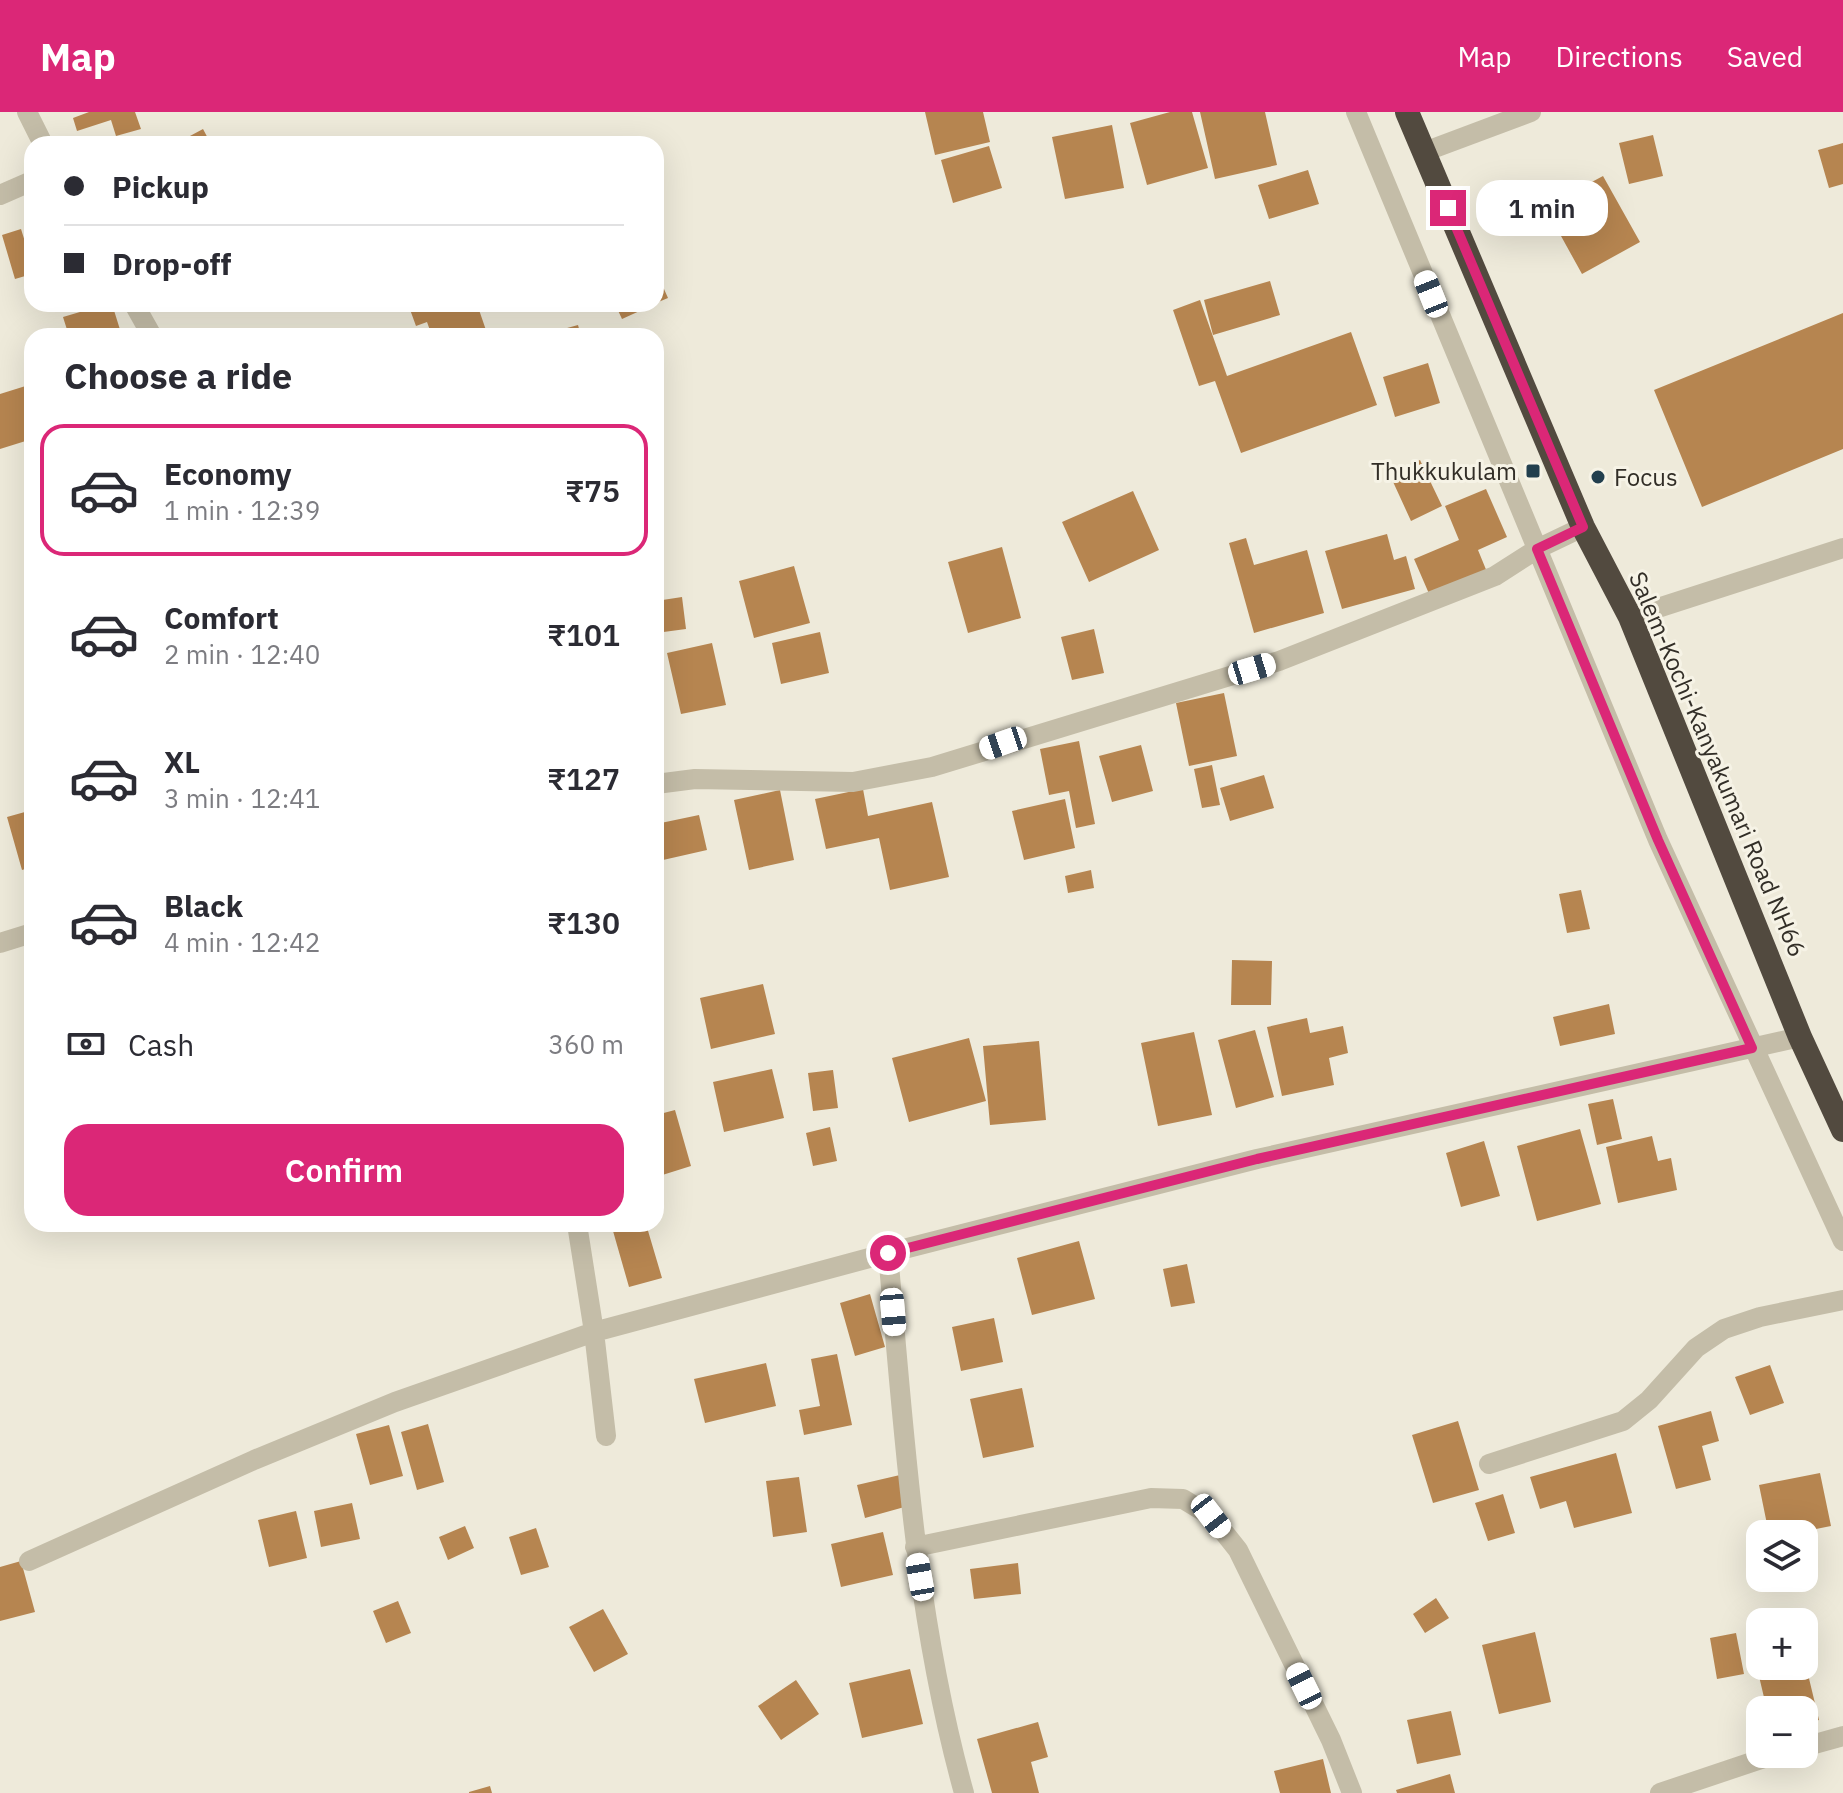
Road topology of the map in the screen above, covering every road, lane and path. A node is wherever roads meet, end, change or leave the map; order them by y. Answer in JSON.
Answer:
{"nodes":[{"id":1,"x":27,"y":112,"type":"edge"},
{"id":2,"x":1356,"y":112,"type":"edge"},
{"id":3,"x":1407,"y":112,"type":"edge"},
{"id":4,"x":1531,"y":112,"type":"edge"},
{"id":5,"x":39,"y":136,"type":"edge"},
{"id":6,"x":1424,"y":152,"type":"junction"},
{"id":7,"x":24,"y":184,"type":"edge"},
{"id":8,"x":0,"y":195,"type":"edge"},
{"id":9,"x":1583,"y":527,"type":"junction"},
{"id":10,"x":1843,"y":548,"type":"edge"},
{"id":11,"x":1537,"y":549,"type":"junction"},
{"id":12,"x":1630,"y":617,"type":"junction"},
{"id":13,"x":664,"y":783,"type":"edge"},
{"id":14,"x":24,"y":936,"type":"edge"},
{"id":15,"x":0,"y":943,"type":"edge"},
{"id":16,"x":1800,"y":1037,"type":"junction"},
{"id":17,"x":1752,"y":1048,"type":"junction"},
{"id":18,"x":1843,"y":1130,"type":"edge"},
{"id":19,"x":578,"y":1232,"type":"edge"},
{"id":20,"x":1843,"y":1241,"type":"edge"},
{"id":21,"x":888,"y":1253,"type":"junction"},
{"id":22,"x":1843,"y":1300,"type":"edge"},
{"id":23,"x":594,"y":1332,"type":"junction"},
{"id":24,"x":606,"y":1436,"type":"dead end"},
{"id":25,"x":1489,"y":1464,"type":"dead end"},
{"id":26,"x":915,"y":1547,"type":"junction"},
{"id":27,"x":29,"y":1561,"type":"dead end"},
{"id":28,"x":1843,"y":1736,"type":"edge"},
{"id":29,"x":1818,"y":1743,"type":"edge"},
{"id":30,"x":1746,"y":1764,"type":"edge"},
{"id":31,"x":964,"y":1793,"type":"edge"},
{"id":32,"x":1352,"y":1793,"type":"edge"},
{"id":33,"x":1660,"y":1793,"type":"edge"}],
"edges":[{"from":1,"to":5,"type":"street"},
{"from":2,"to":11,"type":"street"},
{"from":3,"to":6,"type":"highway","name":"Salem-Kochi-Kanyakumari Road NH66"},
{"from":4,"to":6,"type":"street"},
{"from":6,"to":9,"type":"highway","name":"Salem-Kochi-Kanyakumari Road NH66"},
{"from":7,"to":8,"type":"street"},
{"from":9,"to":11,"type":"street"},
{"from":9,"to":12,"type":"highway","name":"Salem-Kochi-Kanyakumari Road NH66"},
{"from":10,"to":12,"type":"street"},
{"from":11,"to":13,"type":"street"},
{"from":11,"to":17,"type":"street"},
{"from":12,"to":16,"type":"highway","name":"Salem-Kochi-Kanyakumari Road NH66"},
{"from":14,"to":15,"type":"street"},
{"from":16,"to":17,"type":"street"},
{"from":16,"to":18,"type":"highway","name":"Salem-Kochi-Kanyakumari Road NH66"},
{"from":17,"to":20,"type":"street"},
{"from":17,"to":21,"type":"street"},
{"from":19,"to":23,"type":"street"},
{"from":21,"to":23,"type":"street"},
{"from":21,"to":26,"type":"street"},
{"from":22,"to":25,"type":"street"},
{"from":23,"to":24,"type":"street"},
{"from":23,"to":27,"type":"street"},
{"from":26,"to":31,"type":"street"},
{"from":26,"to":32,"type":"street"},
{"from":28,"to":29,"type":"street"},
{"from":30,"to":33,"type":"street"}]}
